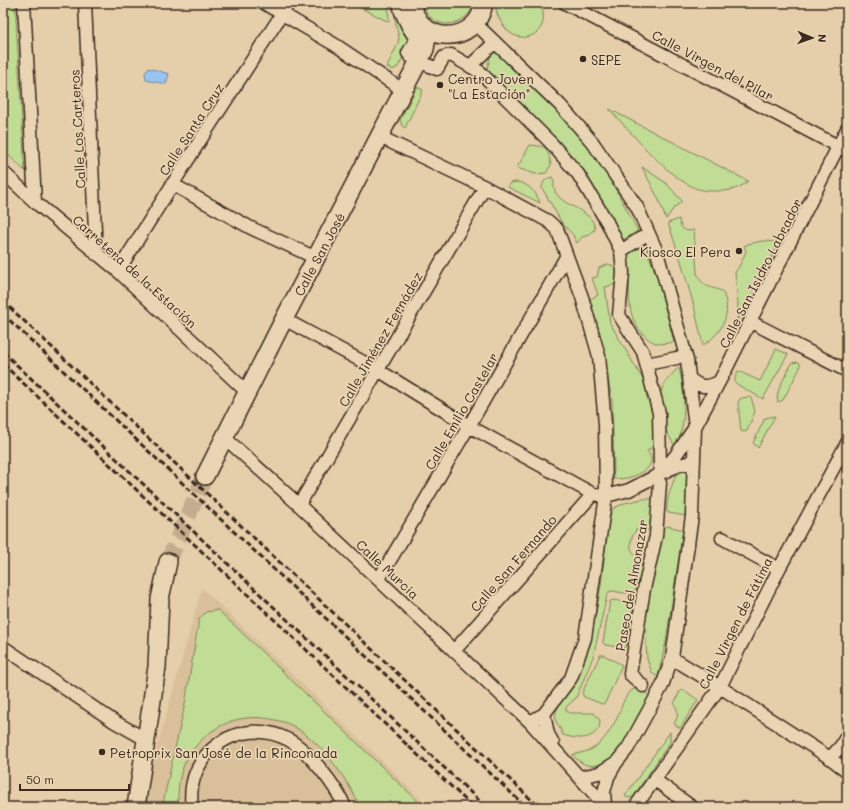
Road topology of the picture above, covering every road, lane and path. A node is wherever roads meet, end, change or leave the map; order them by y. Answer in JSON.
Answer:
{"nodes":[{"id":1,"x":24,"y":3,"type":"edge"},
{"id":2,"x":85,"y":3,"type":"edge"},
{"id":3,"x":264,"y":3,"type":"edge"},
{"id":4,"x":399,"y":3,"type":"edge"},
{"id":5,"x":412,"y":3,"type":"edge"},
{"id":6,"x":484,"y":3,"type":"edge"},
{"id":7,"x":565,"y":3,"type":"edge"},
{"id":8,"x":286,"y":8,"type":"edge"},
{"id":9,"x":475,"y":23,"type":"junction"},
{"id":10,"x":428,"y":30,"type":"junction"},
{"id":11,"x":491,"y":46,"type":"dead end"},
{"id":12,"x":410,"y":56,"type":"dead end"},
{"id":13,"x":423,"y":63,"type":"dead end"},
{"id":14,"x":470,"y":66,"type":"junction"},
{"id":15,"x":404,"y":91,"type":"junction"},
{"id":16,"x":847,"y":129,"type":"edge"},
{"id":17,"x":380,"y":136,"type":"junction"},
{"id":18,"x":843,"y":149,"type":"edge"},
{"id":19,"x":3,"y":172,"type":"edge"},
{"id":20,"x":172,"y":184,"type":"junction"},
{"id":21,"x":485,"y":187,"type":"junction"},
{"id":22,"x":35,"y":202,"type":"junction"},
{"id":23,"x":641,"y":238,"type":"dead end"},
{"id":24,"x":621,"y":251,"type":"junction"},
{"id":25,"x":96,"y":254,"type":"junction"},
{"id":26,"x":566,"y":256,"type":"junction"},
{"id":27,"x":316,"y":258,"type":"junction"},
{"id":28,"x":118,"y":271,"type":"junction"},
{"id":29,"x":284,"y":319,"type":"junction"},
{"id":30,"x":751,"y":322,"type":"junction"},
{"id":31,"x":677,"y":358,"type":"dead end"},
{"id":32,"x":646,"y":364,"type":"junction"},
{"id":33,"x":378,"y":370,"type":"junction"},
{"id":34,"x":847,"y":371,"type":"edge"},
{"id":35,"x":689,"y":378,"type":"junction"},
{"id":36,"x":719,"y":382,"type":"junction"},
{"id":37,"x":248,"y":393,"type":"junction"},
{"id":38,"x":469,"y":426,"type":"junction"},
{"id":39,"x":695,"y":427,"type":"junction"},
{"id":40,"x":224,"y":438,"type":"junction"},
{"id":41,"x":847,"y":444,"type":"edge"},
{"id":42,"x":694,"y":462,"type":"junction"},
{"id":43,"x":660,"y":475,"type":"junction"},
{"id":44,"x":205,"y":476,"type":"tunnel mouth"},
{"id":45,"x":593,"y":494,"type":"junction"},
{"id":46,"x":606,"y":496,"type":"junction"},
{"id":47,"x":299,"y":505,"type":"junction"},
{"id":48,"x":722,"y":538,"type":"dead end"},
{"id":49,"x":168,"y":562,"type":"tunnel mouth"},
{"id":50,"x":779,"y":569,"type":"junction"},
{"id":51,"x":379,"y":579,"type":"junction"},
{"id":52,"x":3,"y":647,"type":"edge"},
{"id":53,"x":454,"y":651,"type":"junction"},
{"id":54,"x":672,"y":658,"type":"junction"},
{"id":55,"x":643,"y":686,"type":"dead end"},
{"id":56,"x":720,"y":687,"type":"junction"},
{"id":57,"x":544,"y":714,"type":"junction"},
{"id":58,"x":530,"y":722,"type":"junction"},
{"id":59,"x":847,"y":735,"type":"edge"},
{"id":60,"x":147,"y":740,"type":"junction"},
{"id":61,"x":558,"y":753,"type":"junction"},
{"id":62,"x":830,"y":758,"type":"junction"},
{"id":63,"x":616,"y":763,"type":"junction"},
{"id":64,"x":847,"y":771,"type":"edge"},
{"id":65,"x":580,"y":777,"type":"junction"},
{"id":66,"x":655,"y":780,"type":"junction"},
{"id":67,"x":605,"y":806,"type":"edge"},
{"id":68,"x":136,"y":807,"type":"edge"},
{"id":69,"x":192,"y":807,"type":"edge"},
{"id":70,"x":345,"y":807,"type":"edge"},
{"id":71,"x":636,"y":807,"type":"edge"},
{"id":72,"x":692,"y":807,"type":"edge"}],
"edges":[{"from":1,"to":22,"type":"street"},
{"from":2,"to":25,"type":"street","name":"Calle Los Carteros"},
{"from":3,"to":8,"type":"street"},
{"from":4,"to":12,"type":"street"},
{"from":5,"to":10,"type":"main road"},
{"from":6,"to":9,"type":"main road"},
{"from":7,"to":18,"type":"street","name":"Calle Virgen del Pilar"},
{"from":8,"to":15,"type":"street"},
{"from":8,"to":20,"type":"street","name":"Calle Santa Cruz"},
{"from":9,"to":10,"type":"main road"},
{"from":9,"to":35,"type":"street"},
{"from":10,"to":15,"type":"main road","name":"Calle San José"},
{"from":11,"to":14,"type":"street"},
{"from":13,"to":14,"type":"street","name":"Paseo del Almonazar"},
{"from":14,"to":24,"type":"street","name":"Paseo del Almonazar"},
{"from":15,"to":17,"type":"main road","name":"Calle San José"},
{"from":16,"to":18,"type":"street","name":"Calle San Isidro Labrador"},
{"from":17,"to":21,"type":"street"},
{"from":17,"to":27,"type":"main road","name":"Calle San José"},
{"from":18,"to":30,"type":"street","name":"Calle San Isidro Labrador"},
{"from":19,"to":22,"type":"street","name":"Carretera de la Estación"},
{"from":20,"to":27,"type":"street"},
{"from":20,"to":28,"type":"street","name":"Calle Santa Cruz"},
{"from":21,"to":26,"type":"street"},
{"from":21,"to":33,"type":"street","name":"Calle Jiménez Fernádez"},
{"from":22,"to":25,"type":"street","name":"Carretera de la Estación"},
{"from":23,"to":24,"type":"street"},
{"from":24,"to":32,"type":"street","name":"Paseo del Almonazar"},
{"from":25,"to":28,"type":"street","name":"Carretera de la Estación"},
{"from":26,"to":38,"type":"street","name":"Calle Emilio Castelar"},
{"from":26,"to":46,"type":"street"},
{"from":27,"to":29,"type":"main road","name":"Calle San José"},
{"from":28,"to":37,"type":"street","name":"Carretera de la Estación"},
{"from":29,"to":33,"type":"street"},
{"from":29,"to":37,"type":"main road","name":"Calle San José"},
{"from":30,"to":34,"type":"street"},
{"from":30,"to":36,"type":"street","name":"Calle San Isidro Labrador"},
{"from":31,"to":32,"type":"street"},
{"from":32,"to":43,"type":"street","name":"Paseo del Almonazar"},
{"from":33,"to":38,"type":"street"},
{"from":33,"to":47,"type":"street","name":"Calle Jiménez Fernádez"},
{"from":35,"to":36,"type":"street"},
{"from":35,"to":39,"type":"street"},
{"from":36,"to":39,"type":"street","name":"Calle San Isidro Labrador"},
{"from":37,"to":40,"type":"main road","name":"Calle San José"},
{"from":38,"to":45,"type":"street"},
{"from":38,"to":51,"type":"street","name":"Calle Emilio Castelar"},
{"from":39,"to":42,"type":"street"},
{"from":39,"to":43,"type":"street","name":"Calle San Isidro Labrador"},
{"from":40,"to":44,"type":"main road","name":"Calle San José"},
{"from":40,"to":47,"type":"street","name":"Calle Murcia"},
{"from":41,"to":50,"type":"street","name":"Calle Virgen de Fátima"},
{"from":42,"to":43,"type":"street"},
{"from":42,"to":54,"type":"street"},
{"from":43,"to":46,"type":"street"},
{"from":43,"to":55,"type":"street","name":"Paseo del Almonazar"},
{"from":45,"to":46,"type":"street"},
{"from":45,"to":53,"type":"street","name":"Calle San Fernando"},
{"from":46,"to":57,"type":"street"},
{"from":47,"to":51,"type":"street","name":"Calle Murcia"},
{"from":48,"to":50,"type":"street"},
{"from":49,"to":60,"type":"main road"},
{"from":50,"to":56,"type":"street","name":"Calle Virgen de Fátima"},
{"from":51,"to":53,"type":"street","name":"Calle Murcia"},
{"from":52,"to":60,"type":"street"},
{"from":53,"to":58,"type":"street","name":"Calle Murcia"},
{"from":54,"to":56,"type":"street"},
{"from":54,"to":63,"type":"street"},
{"from":56,"to":62,"type":"street"},
{"from":56,"to":66,"type":"street","name":"Calle Virgen de Fátima"},
{"from":57,"to":58,"type":"street"},
{"from":57,"to":61,"type":"street"},
{"from":58,"to":61,"type":"street","name":"Calle Murcia"},
{"from":59,"to":62,"type":"street"},
{"from":60,"to":68,"type":"main road"},
{"from":61,"to":65,"type":"street"},
{"from":62,"to":64,"type":"street"},
{"from":63,"to":65,"type":"street"},
{"from":63,"to":67,"type":"street"},
{"from":65,"to":67,"type":"street"},
{"from":66,"to":71,"type":"street","name":"Calle Virgen de Fátima"},
{"from":66,"to":72,"type":"street"},
{"from":69,"to":70,"type":"street"}]}
